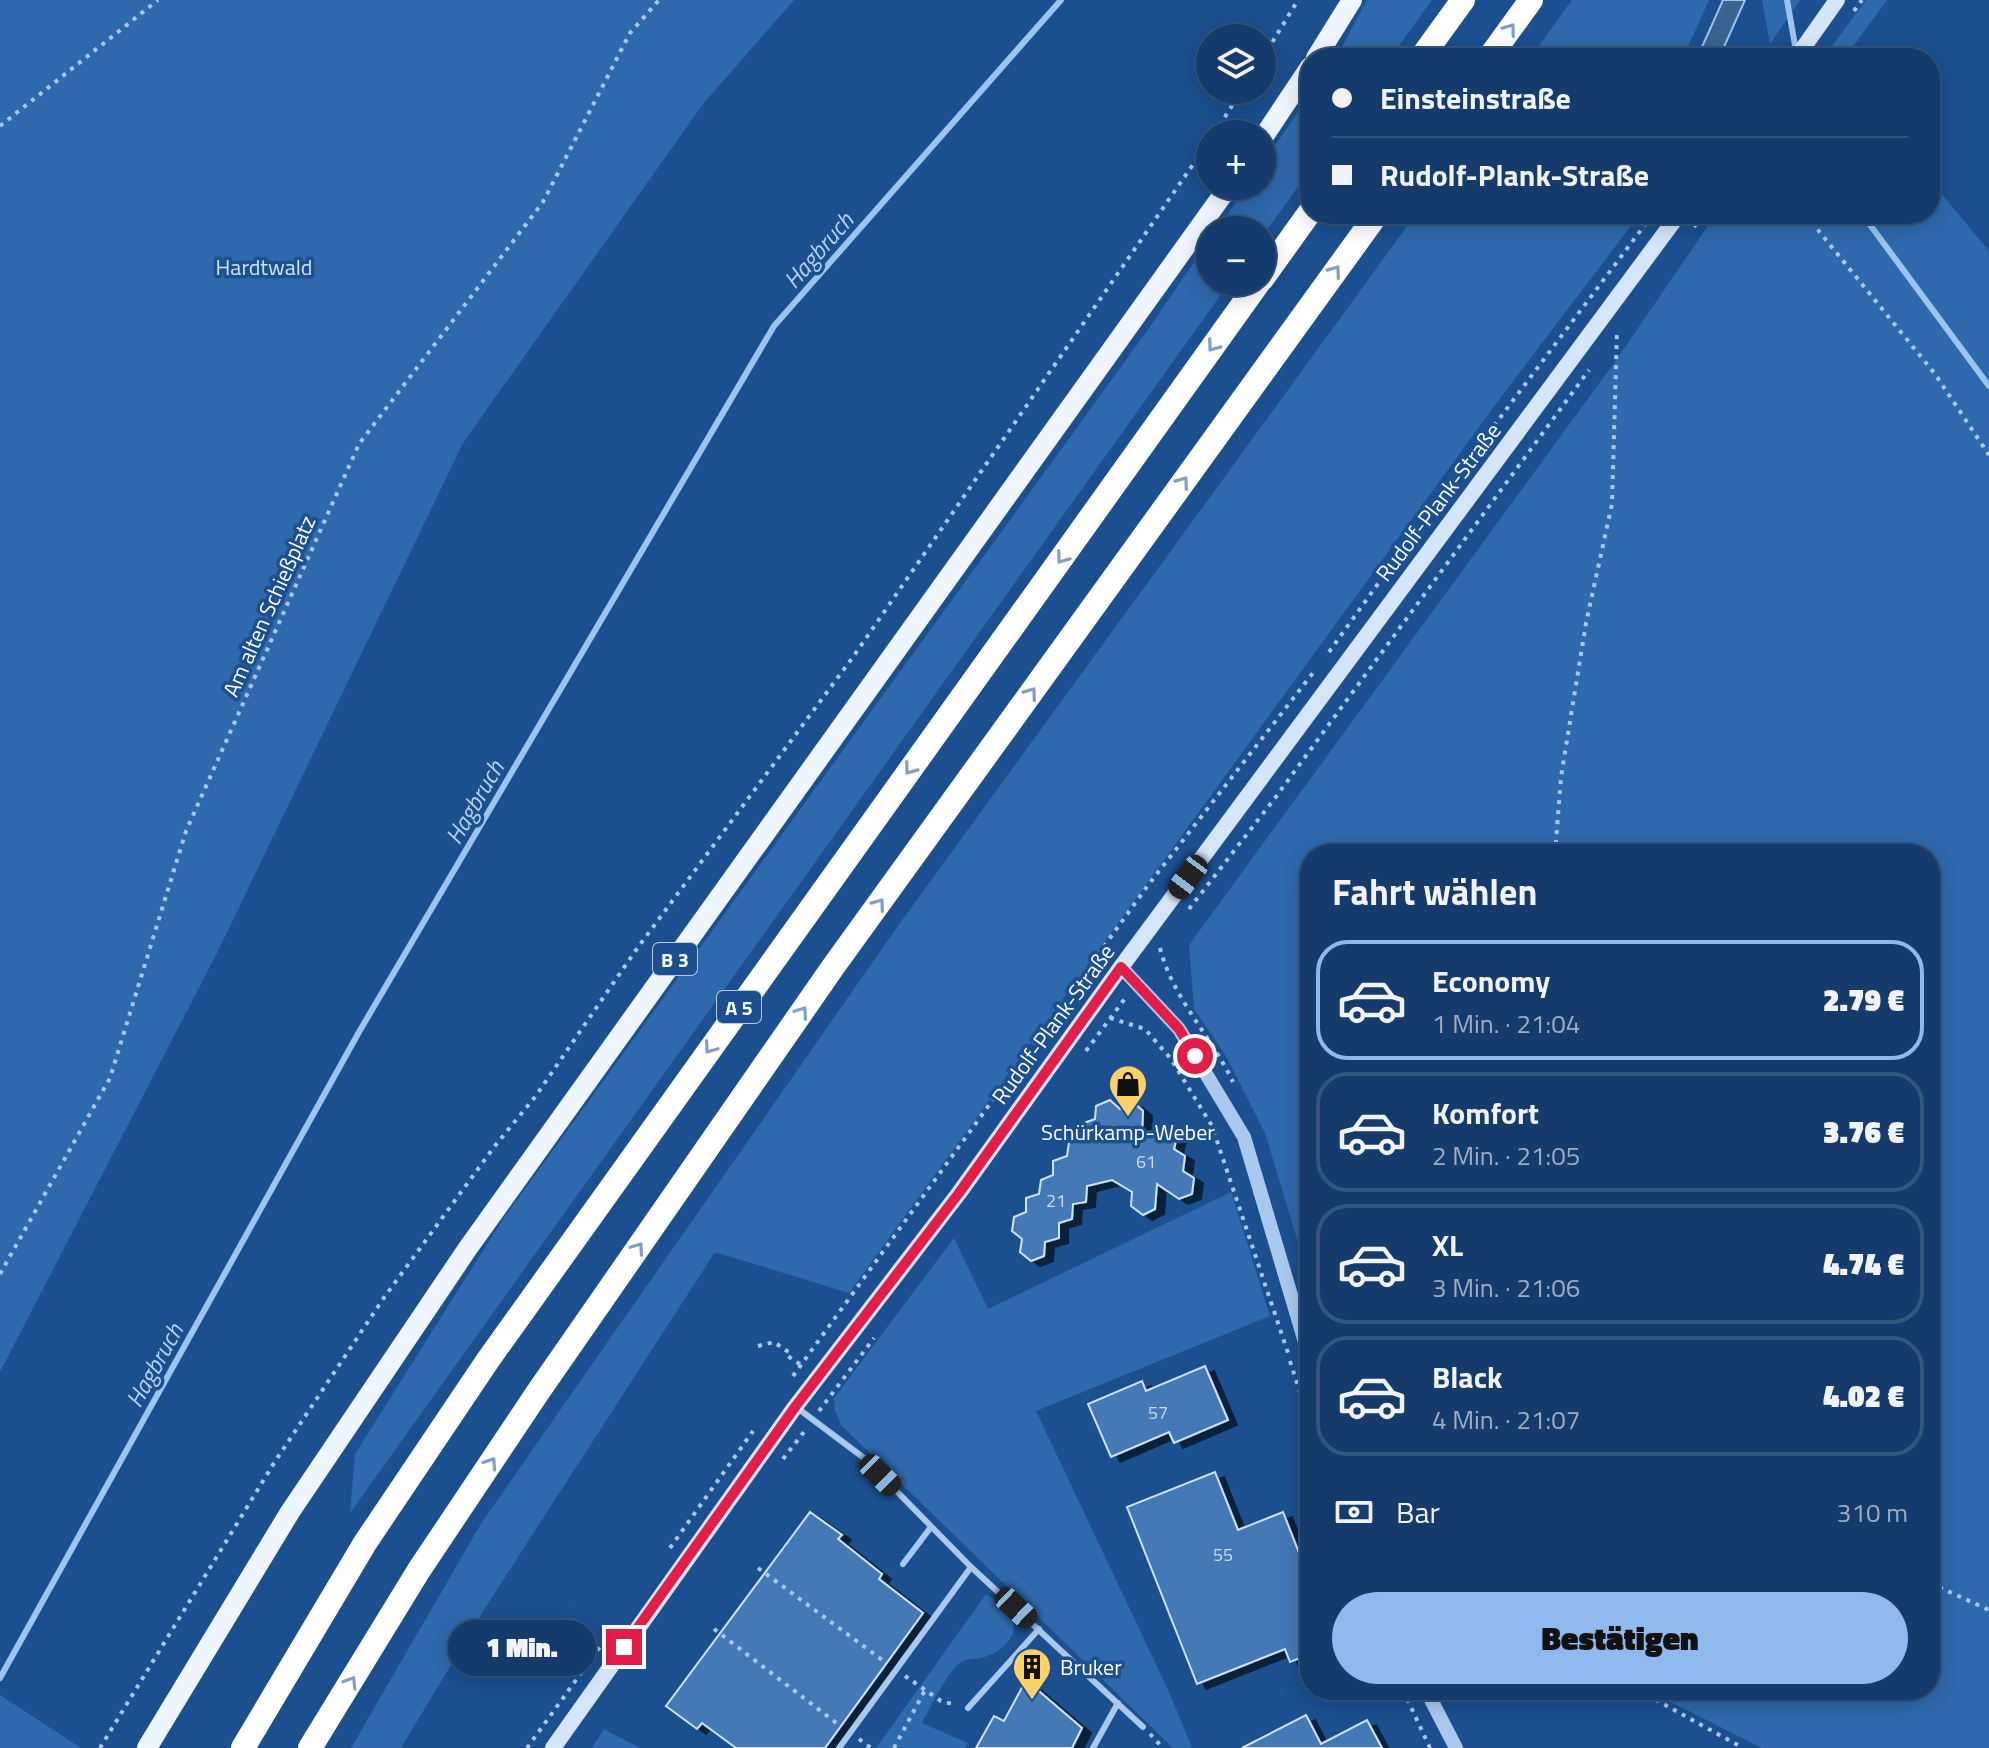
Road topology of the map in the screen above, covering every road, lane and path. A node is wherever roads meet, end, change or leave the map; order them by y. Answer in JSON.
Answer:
{"nodes":[{"id":1,"x":158,"y":0,"type":"edge"},
{"id":2,"x":659,"y":0,"type":"edge"},
{"id":3,"x":1298,"y":0,"type":"edge"},
{"id":4,"x":1352,"y":0,"type":"edge"},
{"id":5,"x":1463,"y":0,"type":"edge"},
{"id":6,"x":1531,"y":0,"type":"edge"},
{"id":7,"x":1837,"y":0,"type":"edge"},
{"id":8,"x":1276,"y":36,"type":"edge"},
{"id":9,"x":1322,"y":48,"type":"edge"},
{"id":10,"x":1428,"y":48,"type":"edge"},
{"id":11,"x":1496,"y":48,"type":"edge"},
{"id":12,"x":1803,"y":48,"type":"edge"},
{"id":13,"x":1300,"y":82,"type":"edge"},
{"id":14,"x":1275,"y":120,"type":"edge"},
{"id":15,"x":0,"y":126,"type":"edge"},
{"id":16,"x":1196,"y":160,"type":"edge"},
{"id":17,"x":1219,"y":200,"type":"edge"},
{"id":18,"x":1301,"y":224,"type":"edge"},
{"id":19,"x":1370,"y":224,"type":"edge"},
{"id":20,"x":1645,"y":224,"type":"edge"},
{"id":21,"x":1672,"y":224,"type":"edge"},
{"id":22,"x":1697,"y":224,"type":"edge"},
{"id":23,"x":1813,"y":224,"type":"edge"},
{"id":24,"x":1687,"y":237,"type":"dead end"},
{"id":25,"x":1276,"y":259,"type":"edge"},
{"id":26,"x":1250,"y":296,"type":"edge"},
{"id":27,"x":1601,"y":319,"type":"junction"},
{"id":28,"x":1618,"y":331,"type":"junction"},
{"id":29,"x":1608,"y":343,"type":"dead end"},
{"id":30,"x":1590,"y":369,"type":"dead end"},
{"id":31,"x":1989,"y":455,"type":"edge"},
{"id":32,"x":1556,"y":844,"type":"edge"},
{"id":33,"x":1188,"y":910,"type":"dead end"},
{"id":34,"x":1121,"y":967,"type":"junction"},
{"id":35,"x":1083,"y":1056,"type":"dead end"},
{"id":36,"x":0,"y":1274,"type":"edge"},
{"id":37,"x":1300,"y":1325,"type":"edge"},
{"id":38,"x":878,"y":1332,"type":"dead end"},
{"id":39,"x":758,"y":1346,"type":"dead end"},
{"id":40,"x":801,"y":1365,"type":"junction"},
{"id":41,"x":792,"y":1377,"type":"dead end"},
{"id":42,"x":1300,"y":1394,"type":"edge"},
{"id":43,"x":795,"y":1407,"type":"junction"},
{"id":44,"x":813,"y":1420,"type":"junction"},
{"id":45,"x":757,"y":1425,"type":"dead end"},
{"id":46,"x":781,"y":1461,"type":"dead end"},
{"id":47,"x":931,"y":1527,"type":"junction"},
{"id":48,"x":662,"y":1559,"type":"dead end"},
{"id":49,"x":903,"y":1564,"type":"dead end"},
{"id":50,"x":971,"y":1567,"type":"junction"},
{"id":51,"x":758,"y":1568,"type":"dead end"},
{"id":52,"x":1940,"y":1588,"type":"edge"},
{"id":53,"x":1989,"y":1610,"type":"edge"},
{"id":54,"x":714,"y":1629,"type":"dead end"},
{"id":55,"x":1039,"y":1629,"type":"junction"},
{"id":56,"x":609,"y":1634,"type":"dead end"},
{"id":57,"x":895,"y":1670,"type":"junction"},
{"id":58,"x":925,"y":1690,"type":"junction"},
{"id":59,"x":1408,"y":1700,"type":"edge"},
{"id":60,"x":1431,"y":1700,"type":"edge"},
{"id":61,"x":1656,"y":1700,"type":"edge"},
{"id":62,"x":1118,"y":1703,"type":"junction"},
{"id":63,"x":968,"y":1708,"type":"joint"},
{"id":64,"x":1143,"y":1727,"type":"dead end"},
{"id":65,"x":850,"y":1733,"type":"junction"},
{"id":66,"x":100,"y":1748,"type":"edge"},
{"id":67,"x":147,"y":1748,"type":"edge"},
{"id":68,"x":243,"y":1748,"type":"edge"},
{"id":69,"x":310,"y":1748,"type":"edge"},
{"id":70,"x":527,"y":1748,"type":"edge"},
{"id":71,"x":553,"y":1748,"type":"edge"},
{"id":72,"x":839,"y":1748,"type":"edge"},
{"id":73,"x":871,"y":1748,"type":"edge"},
{"id":74,"x":894,"y":1748,"type":"edge"},
{"id":75,"x":1093,"y":1748,"type":"edge"},
{"id":76,"x":1430,"y":1748,"type":"edge"},
{"id":77,"x":1456,"y":1748,"type":"edge"},
{"id":78,"x":1743,"y":1748,"type":"edge"}],
"edges":[{"from":1,"to":15,"type":"path"},
{"from":2,"to":36,"type":"path","name":"Am alten Schießplatz"},
{"from":3,"to":8,"type":"path"},
{"from":4,"to":9,"type":"main road"},
{"from":5,"to":10,"type":"highway"},
{"from":11,"to":6,"type":"highway","one_way":true},
{"from":7,"to":12,"type":"main road"},
{"from":13,"to":14,"type":"main road"},
{"from":16,"to":66,"type":"path"},
{"from":17,"to":67,"type":"main road","number":"B 3"},
{"from":18,"to":25,"type":"highway","number":"A 5"},
{"from":69,"to":19,"type":"highway","number":"A 5","one_way":true},
{"from":20,"to":40,"type":"path"},
{"from":21,"to":27,"type":"main road","name":"Rudolf-Plank-Straße"},
{"from":22,"to":24,"type":"path"},
{"from":23,"to":31,"type":"path"},
{"from":26,"to":68,"type":"highway","number":"A 5","one_way":true},
{"from":27,"to":28,"type":"path"},
{"from":27,"to":34,"type":"main road","name":"Rudolf-Plank-Straße"},
{"from":28,"to":29,"type":"path"},
{"from":28,"to":32,"type":"path"},
{"from":30,"to":33,"type":"path"},
{"from":34,"to":37,"type":"street"},
{"from":34,"to":43,"type":"main road","name":"Rudolf-Plank-Straße"},
{"from":35,"to":42,"type":"path"},
{"from":38,"to":44,"type":"path"},
{"from":39,"to":40,"type":"path"},
{"from":40,"to":41,"type":"path"},
{"from":43,"to":44,"type":"lane"},
{"from":43,"to":71,"type":"main road","name":"Rudolf-Plank-Straße"},
{"from":44,"to":46,"type":"path"},
{"from":44,"to":47,"type":"lane"},
{"from":45,"to":48,"type":"path"},
{"from":47,"to":49,"type":"lane"},
{"from":47,"to":50,"type":"lane"},
{"from":50,"to":55,"type":"lane"},
{"from":50,"to":57,"type":"lane"},
{"from":51,"to":57,"type":"path"},
{"from":52,"to":53,"type":"path"},
{"from":54,"to":65,"type":"path"},
{"from":55,"to":62,"type":"lane"},
{"from":55,"to":63,"type":"lane"},
{"from":56,"to":70,"type":"path"},
{"from":57,"to":58,"type":"path"},
{"from":57,"to":65,"type":"lane"},
{"from":58,"to":63,"type":"path"},
{"from":58,"to":74,"type":"path"},
{"from":59,"to":76,"type":"path"},
{"from":60,"to":77,"type":"street"},
{"from":61,"to":78,"type":"path"},
{"from":62,"to":64,"type":"lane"},
{"from":62,"to":75,"type":"lane"},
{"from":65,"to":72,"type":"lane"},
{"from":65,"to":73,"type":"path"}]}
